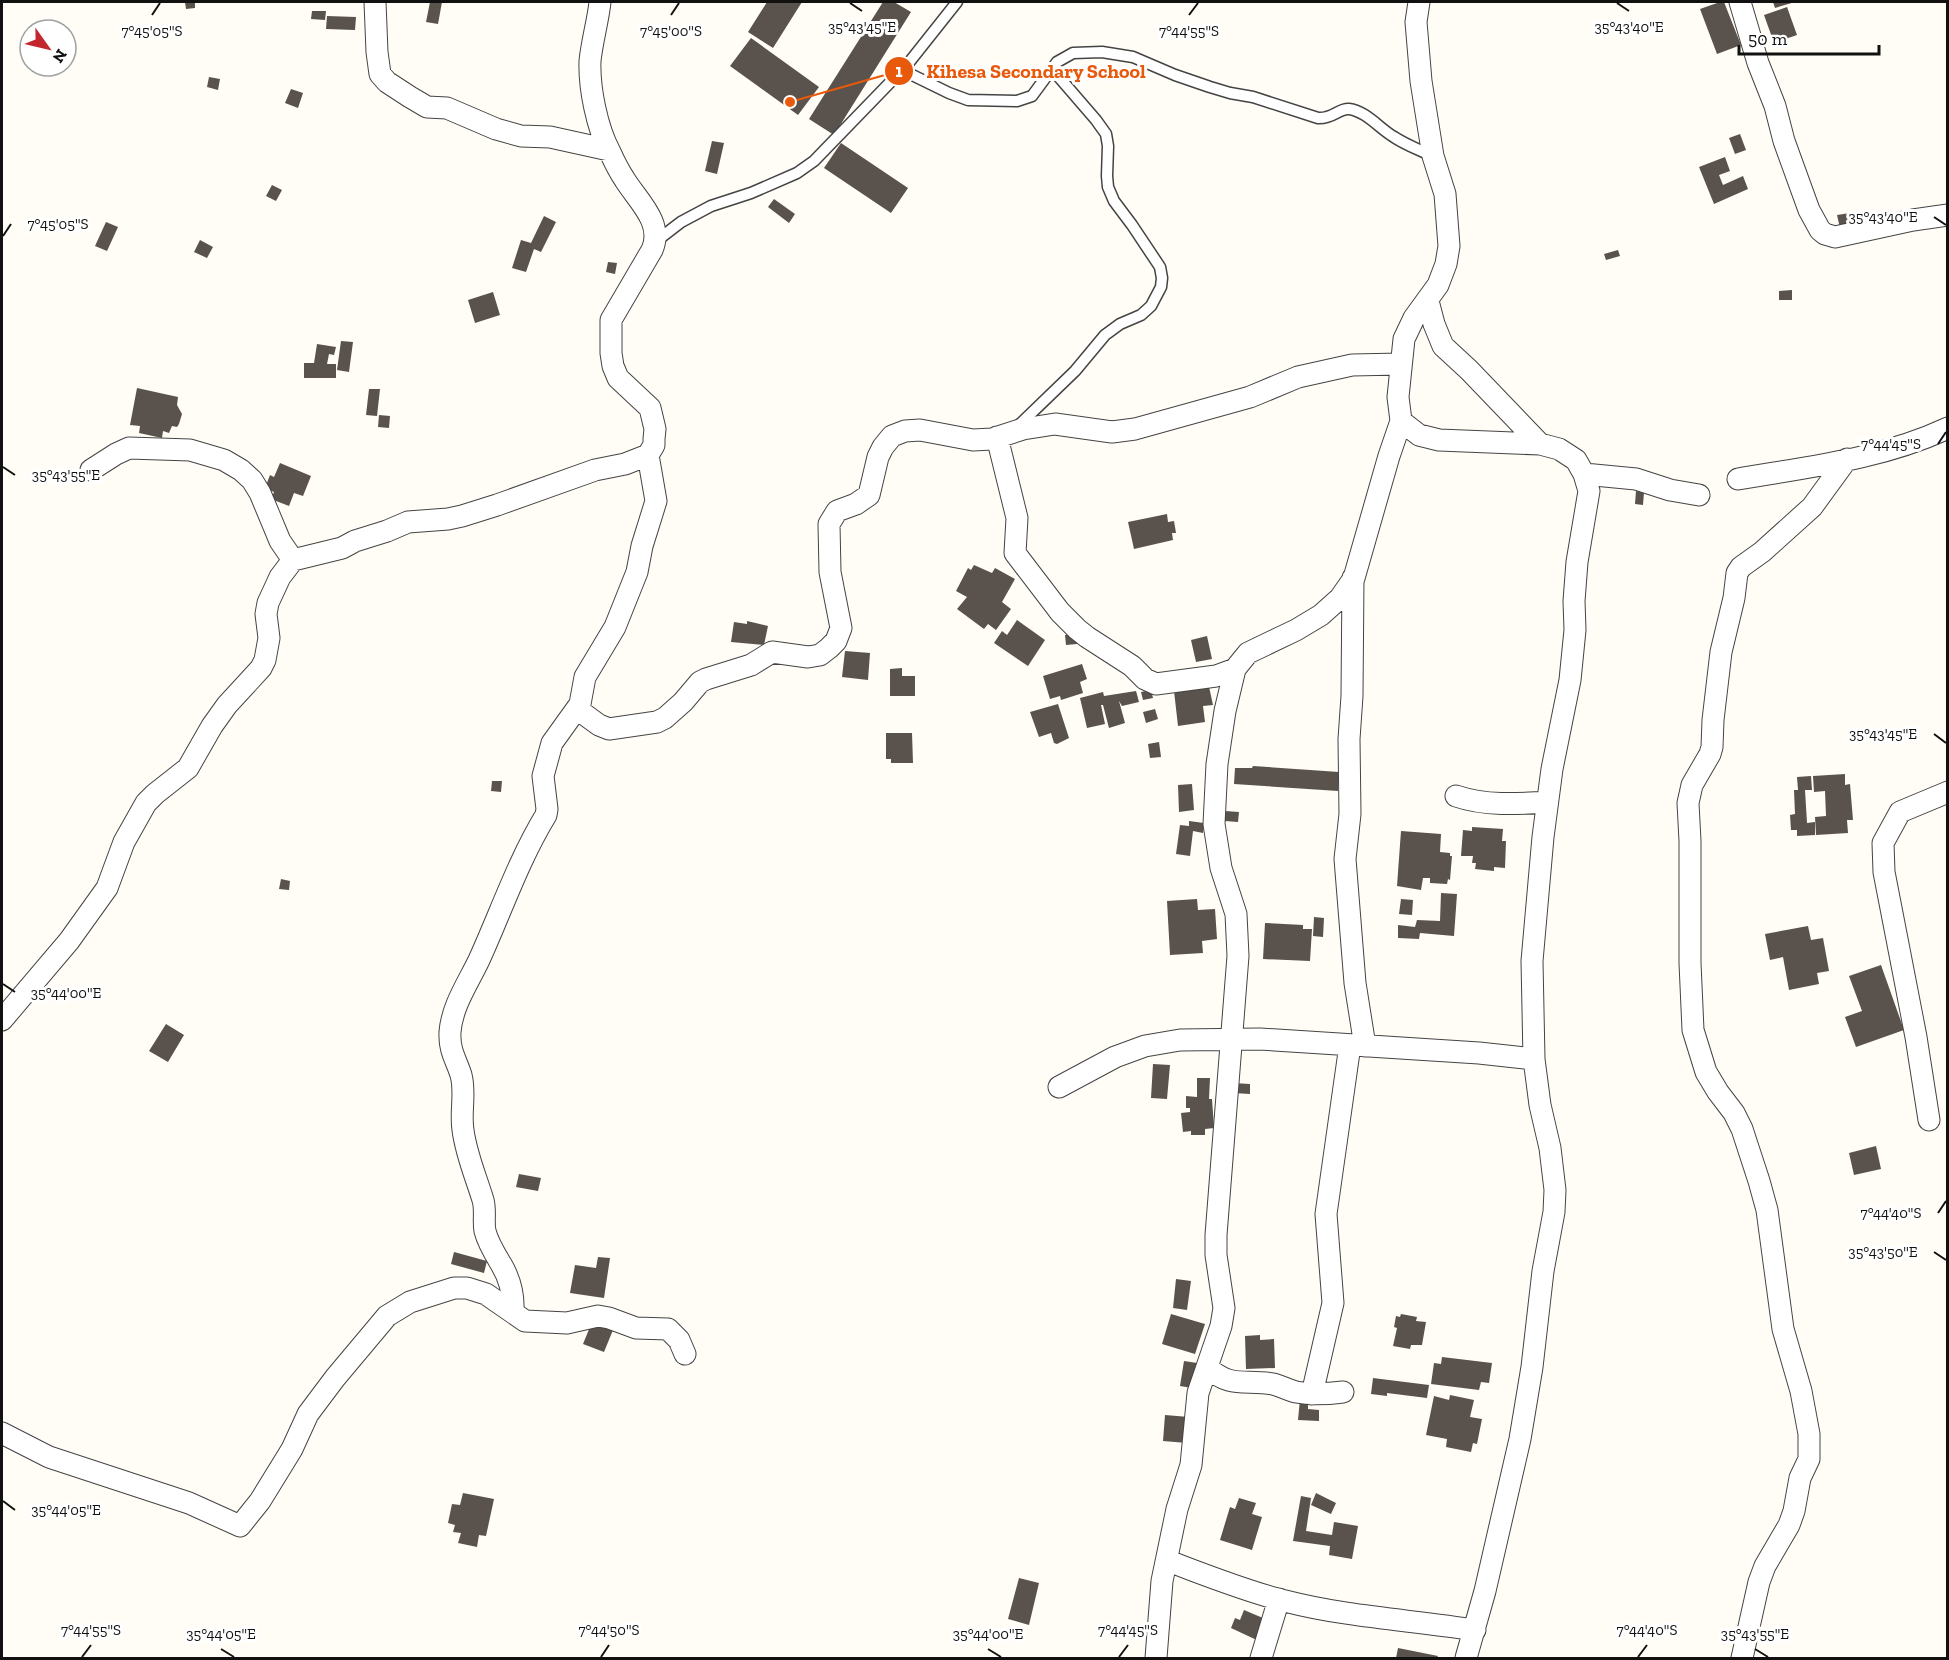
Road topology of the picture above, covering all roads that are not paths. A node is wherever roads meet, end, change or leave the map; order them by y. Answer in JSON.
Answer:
{"nodes":[{"id":1,"x":375,"y":2,"type":"edge"},
{"id":2,"x":600,"y":2,"type":"edge"},
{"id":3,"x":957,"y":2,"type":"edge"},
{"id":4,"x":1419,"y":2,"type":"edge"},
{"id":5,"x":1740,"y":2,"type":"edge"},
{"id":6,"x":1052,"y":69,"type":"junction"},
{"id":7,"x":902,"y":70,"type":"junction"},
{"id":8,"x":609,"y":150,"type":"junction"},
{"id":9,"x":1433,"y":156,"type":"junction"},
{"id":10,"x":1947,"y":215,"type":"edge"},
{"id":11,"x":655,"y":243,"type":"junction"},
{"id":12,"x":1428,"y":301,"type":"junction"},
{"id":13,"x":1401,"y":364,"type":"junction"},
{"id":14,"x":1401,"y":421,"type":"junction"},
{"id":15,"x":1947,"y":428,"type":"edge"},
{"id":16,"x":1004,"y":435,"type":"junction"},
{"id":17,"x":1540,"y":444,"type":"junction"},
{"id":18,"x":648,"y":455,"type":"junction"},
{"id":19,"x":1847,"y":459,"type":"junction"},
{"id":20,"x":91,"y":470,"type":"dead end"},
{"id":21,"x":1584,"y":474,"type":"junction"},
{"id":22,"x":1738,"y":479,"type":"dead end"},
{"id":23,"x":1699,"y":495,"type":"dead end"},
{"id":24,"x":293,"y":560,"type":"junction"},
{"id":25,"x":1353,"y":578,"type":"junction"},
{"id":26,"x":1235,"y":669,"type":"junction"},
{"id":27,"x":577,"y":709,"type":"junction"},
{"id":28,"x":1947,"y":792,"type":"edge"},
{"id":29,"x":1456,"y":796,"type":"dead end"},
{"id":30,"x":1547,"y":802,"type":"junction"},
{"id":31,"x":2,"y":1020,"type":"edge"},
{"id":32,"x":1233,"y":1038,"type":"junction"},
{"id":33,"x":1358,"y":1046,"type":"junction"},
{"id":34,"x":1534,"y":1059,"type":"junction"},
{"id":35,"x":1059,"y":1087,"type":"dead end"},
{"id":36,"x":1929,"y":1120,"type":"dead end"},
{"id":37,"x":513,"y":1312,"type":"junction"},
{"id":38,"x":684,"y":1354,"type":"dead end"},
{"id":39,"x":1207,"y":1367,"type":"junction"},
{"id":40,"x":1343,"y":1392,"type":"dead end"},
{"id":41,"x":1312,"y":1395,"type":"junction"},
{"id":42,"x":2,"y":1433,"type":"edge"},
{"id":43,"x":1168,"y":1561,"type":"junction"},
{"id":44,"x":1279,"y":1599,"type":"junction"},
{"id":45,"x":1475,"y":1630,"type":"junction"},
{"id":46,"x":1156,"y":1659,"type":"edge"},
{"id":47,"x":1261,"y":1659,"type":"edge"},
{"id":48,"x":1466,"y":1659,"type":"edge"},
{"id":49,"x":1742,"y":1659,"type":"edge"}],
"edges":[{"from":1,"to":8,"type":"street"},
{"from":2,"to":8,"type":"street"},
{"from":3,"to":7,"type":"lane"},
{"from":4,"to":9,"type":"street"},
{"from":5,"to":10,"type":"street"},
{"from":6,"to":7,"type":"lane"},
{"from":6,"to":9,"type":"lane"},
{"from":6,"to":16,"type":"lane"},
{"from":7,"to":11,"type":"lane"},
{"from":8,"to":11,"type":"street"},
{"from":9,"to":12,"type":"street"},
{"from":11,"to":18,"type":"street"},
{"from":12,"to":13,"type":"street"},
{"from":12,"to":17,"type":"street"},
{"from":13,"to":14,"type":"street"},
{"from":13,"to":16,"type":"street"},
{"from":14,"to":17,"type":"street"},
{"from":14,"to":25,"type":"street"},
{"from":15,"to":19,"type":"street"},
{"from":16,"to":26,"type":"street"},
{"from":16,"to":27,"type":"street"},
{"from":17,"to":21,"type":"street"},
{"from":18,"to":24,"type":"street"},
{"from":18,"to":27,"type":"street"},
{"from":19,"to":22,"type":"street"},
{"from":19,"to":49,"type":"street"},
{"from":20,"to":24,"type":"street"},
{"from":21,"to":23,"type":"street"},
{"from":21,"to":30,"type":"street"},
{"from":24,"to":31,"type":"street"},
{"from":25,"to":26,"type":"street"},
{"from":25,"to":33,"type":"street"},
{"from":26,"to":32,"type":"street"},
{"from":27,"to":37,"type":"street"},
{"from":28,"to":36,"type":"street"},
{"from":29,"to":30,"type":"street"},
{"from":30,"to":34,"type":"street"},
{"from":32,"to":33,"type":"street"},
{"from":32,"to":35,"type":"street"},
{"from":32,"to":39,"type":"street"},
{"from":33,"to":34,"type":"street"},
{"from":33,"to":41,"type":"street"},
{"from":34,"to":45,"type":"street"},
{"from":37,"to":38,"type":"street"},
{"from":37,"to":42,"type":"street"},
{"from":39,"to":41,"type":"street"},
{"from":39,"to":43,"type":"street"},
{"from":40,"to":41,"type":"street"},
{"from":43,"to":44,"type":"street"},
{"from":43,"to":46,"type":"street"},
{"from":44,"to":45,"type":"street"},
{"from":44,"to":47,"type":"street"},
{"from":45,"to":48,"type":"street"}]}
